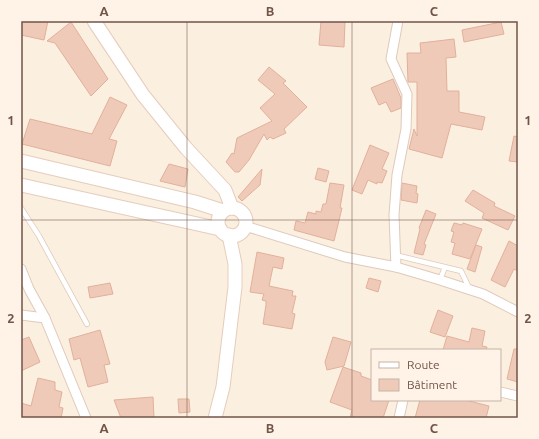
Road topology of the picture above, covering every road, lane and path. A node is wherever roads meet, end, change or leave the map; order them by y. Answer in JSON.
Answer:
{"nodes":[{"id":1,"x":94,"y":21,"type":"edge"},
{"id":2,"x":398,"y":21,"type":"edge"},
{"id":3,"x":21,"y":161,"type":"edge"},
{"id":4,"x":21,"y":185,"type":"edge"},
{"id":5,"x":21,"y":208,"type":"edge"},
{"id":6,"x":228,"y":209,"type":"junction"},
{"id":7,"x":245,"y":226,"type":"junction"},
{"id":8,"x":224,"y":232,"type":"junction"},
{"id":9,"x":395,"y":255,"type":"junction"},
{"id":10,"x":396,"y":267,"type":"junction"},
{"id":11,"x":445,"y":267,"type":"junction"},
{"id":12,"x":21,"y":269,"type":"edge"},
{"id":13,"x":440,"y":280,"type":"junction"},
{"id":14,"x":470,"y":290,"type":"junction"},
{"id":15,"x":518,"y":312,"type":"edge"},
{"id":16,"x":21,"y":315,"type":"edge"},
{"id":17,"x":46,"y":318,"type":"junction"},
{"id":18,"x":87,"y":324,"type":"dead end"},
{"id":19,"x":501,"y":392,"type":"edge"},
{"id":20,"x":518,"y":396,"type":"edge"},
{"id":21,"x":403,"y":401,"type":"edge"},
{"id":22,"x":86,"y":418,"type":"edge"},
{"id":23,"x":215,"y":418,"type":"edge"},
{"id":24,"x":399,"y":418,"type":"edge"}],
"edges":[{"from":1,"to":6,"type":"street"},
{"from":2,"to":9,"type":"street"},
{"from":3,"to":6,"type":"street"},
{"from":4,"to":8,"type":"street"},
{"from":5,"to":18,"type":"lane"},
{"from":6,"to":7,"type":"street"},
{"from":6,"to":8,"type":"street"},
{"from":7,"to":8,"type":"street"},
{"from":7,"to":10,"type":"street"},
{"from":8,"to":23,"type":"street"},
{"from":9,"to":10,"type":"street"},
{"from":9,"to":11,"type":"lane"},
{"from":10,"to":13,"type":"street"},
{"from":11,"to":13,"type":"lane"},
{"from":11,"to":14,"type":"lane"},
{"from":12,"to":17,"type":"street"},
{"from":13,"to":14,"type":"street"},
{"from":14,"to":15,"type":"street"},
{"from":16,"to":17,"type":"street"},
{"from":17,"to":22,"type":"street"},
{"from":19,"to":20,"type":"street"},
{"from":21,"to":24,"type":"street"}]}
